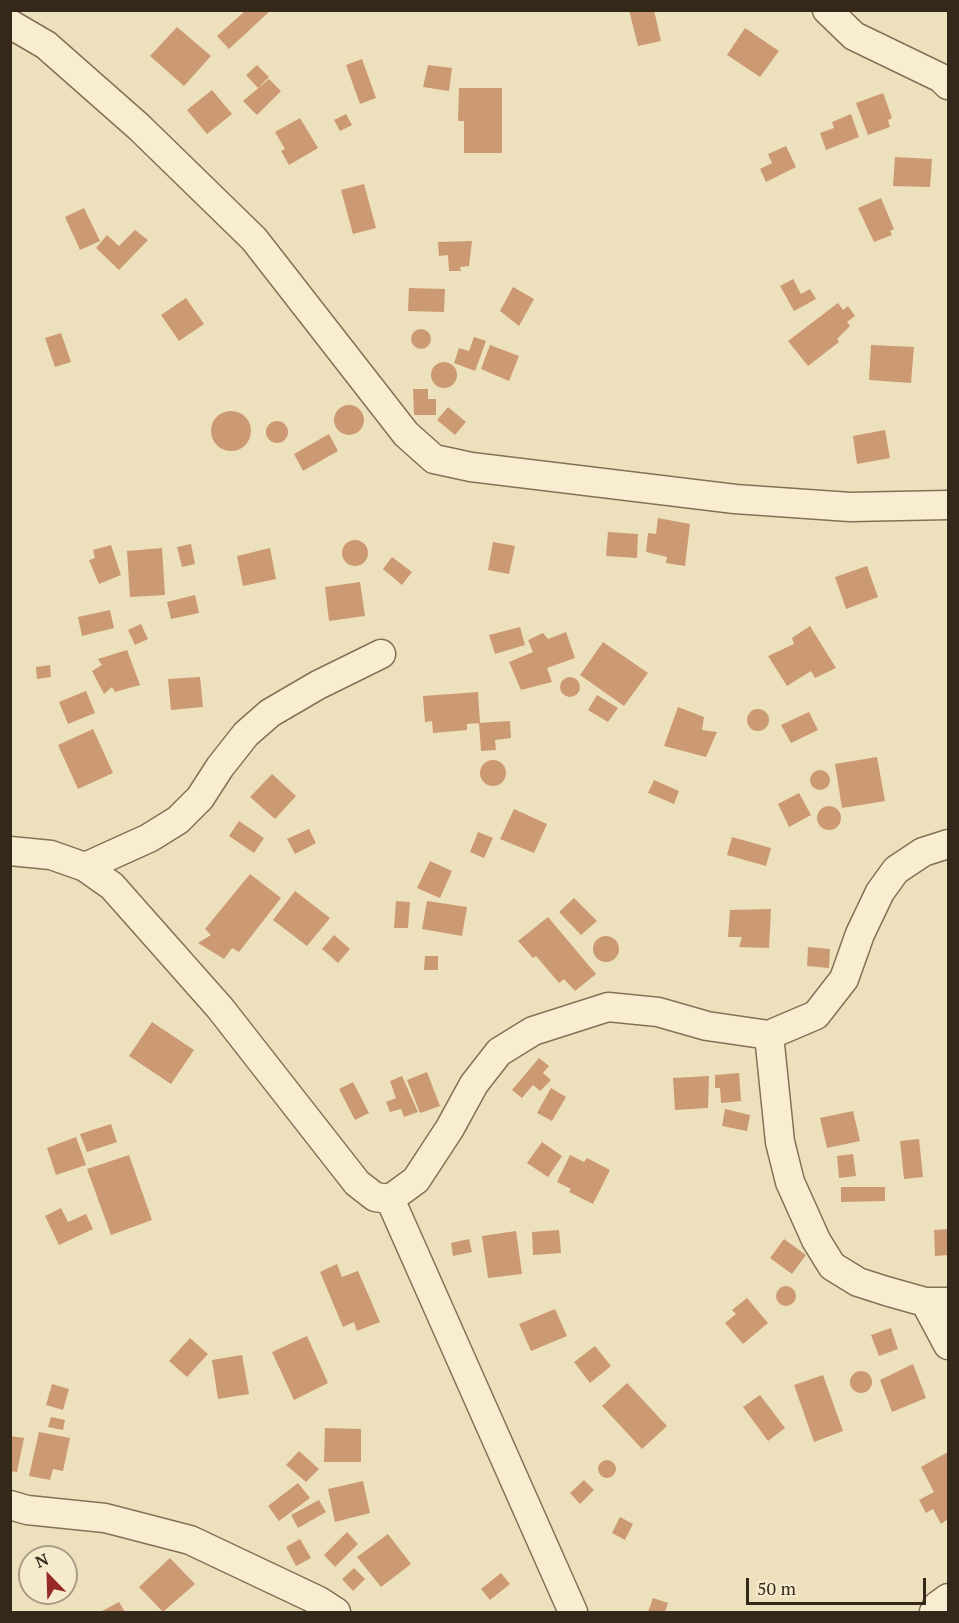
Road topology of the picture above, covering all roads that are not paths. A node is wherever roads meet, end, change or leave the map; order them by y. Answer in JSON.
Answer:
{"nodes":[{"id":1,"x":827,"y":10,"type":"edge"},
{"id":2,"x":10,"y":24,"type":"edge"},
{"id":3,"x":948,"y":86,"type":"edge"},
{"id":4,"x":948,"y":505,"type":"edge"},
{"id":5,"x":381,"y":654,"type":"dead end"},
{"id":6,"x":948,"y":844,"type":"edge"},
{"id":7,"x":10,"y":851,"type":"edge"},
{"id":8,"x":86,"y":867,"type":"junction"},
{"id":9,"x":769,"y":1035,"type":"junction"},
{"id":10,"x":390,"y":1198,"type":"junction"},
{"id":11,"x":937,"y":1302,"type":"edge"},
{"id":12,"x":948,"y":1345,"type":"edge"},
{"id":13,"x":10,"y":1505,"type":"edge"},
{"id":14,"x":948,"y":1598,"type":"edge"},
{"id":15,"x":336,"y":1612,"type":"edge"},
{"id":16,"x":573,"y":1612,"type":"edge"},
{"id":17,"x":934,"y":1612,"type":"edge"}],
"edges":[{"from":1,"to":3,"type":"street"},
{"from":2,"to":4,"type":"street"},
{"from":5,"to":8,"type":"street"},
{"from":6,"to":9,"type":"street"},
{"from":7,"to":8,"type":"street"},
{"from":8,"to":10,"type":"street"},
{"from":9,"to":10,"type":"street"},
{"from":9,"to":11,"type":"street"},
{"from":10,"to":16,"type":"street"},
{"from":11,"to":12,"type":"street"},
{"from":13,"to":15,"type":"street"},
{"from":14,"to":17,"type":"street"}]}
